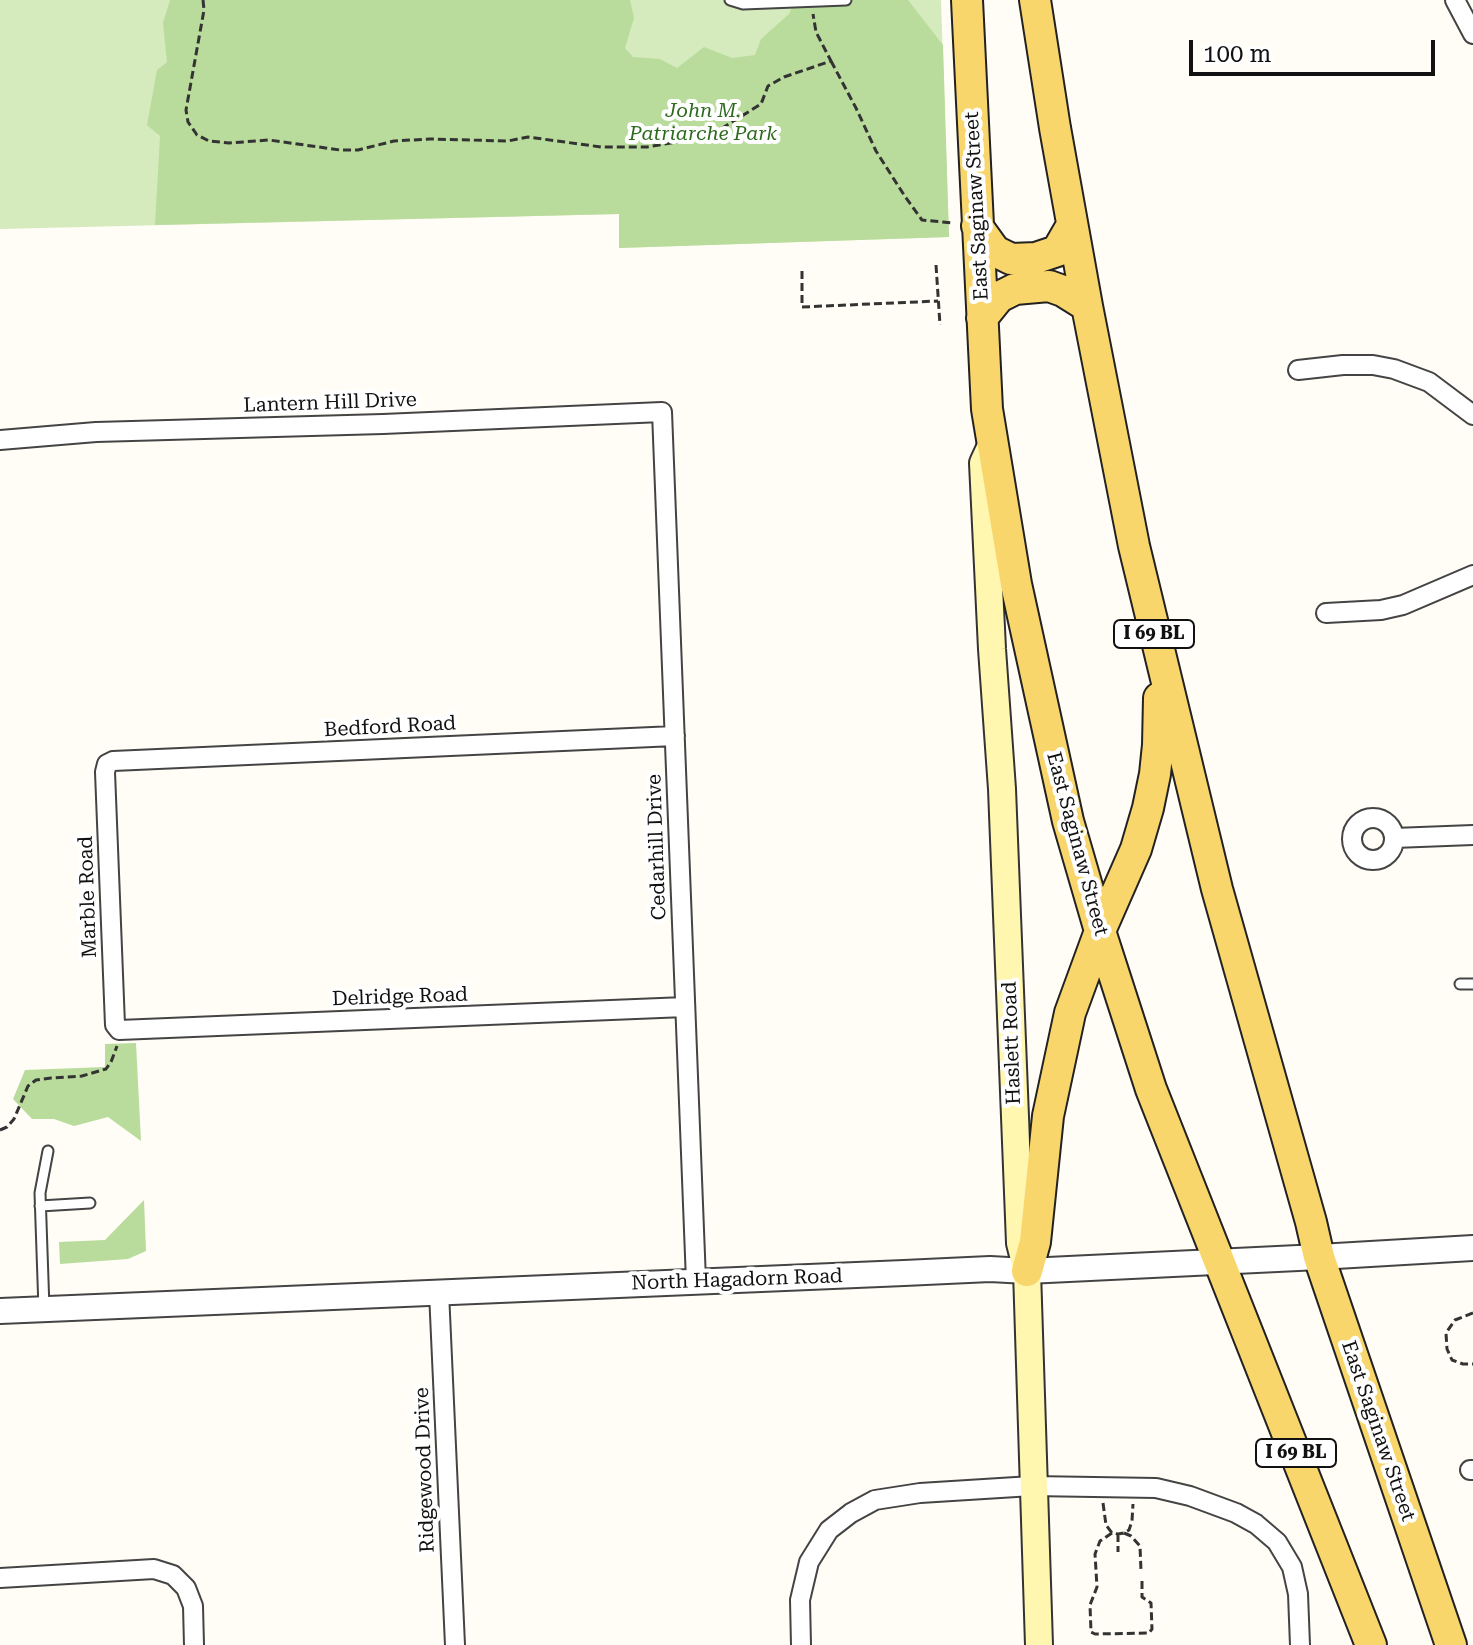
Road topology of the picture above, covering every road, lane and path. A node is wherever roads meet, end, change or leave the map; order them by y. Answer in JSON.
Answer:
{"nodes":[{"id":1,"x":203,"y":0,"type":"edge"},
{"id":2,"x":730,"y":0,"type":"edge"},
{"id":3,"x":846,"y":0,"type":"edge"},
{"id":4,"x":967,"y":0,"type":"edge"},
{"id":5,"x":1035,"y":0,"type":"edge"},
{"id":6,"x":1455,"y":0,"type":"edge"},
{"id":7,"x":810,"y":2,"type":"junction"},
{"id":8,"x":1473,"y":34,"type":"edge"},
{"id":9,"x":831,"y":61,"type":"junction"},
{"id":10,"x":967,"y":224,"type":"junction"},
{"id":11,"x":1072,"y":225,"type":"junction"},
{"id":12,"x":936,"y":265,"type":"dead end"},
{"id":13,"x":802,"y":271,"type":"dead end"},
{"id":14,"x":938,"y":301,"type":"junction"},
{"id":15,"x":1087,"y":306,"type":"junction"},
{"id":16,"x":982,"y":318,"type":"junction"},
{"id":17,"x":940,"y":325,"type":"dead end"},
{"id":18,"x":1298,"y":370,"type":"dead end"},
{"id":19,"x":662,"y":412,"type":"joint"},
{"id":20,"x":1473,"y":415,"type":"edge"},
{"id":21,"x":0,"y":440,"type":"edge"},
{"id":22,"x":992,"y":444,"type":"junction"},
{"id":23,"x":1473,"y":575,"type":"edge"},
{"id":24,"x":1326,"y":613,"type":"dead end"},
{"id":25,"x":1153,"y":628,"type":"junction"},
{"id":26,"x":675,"y":736,"type":"junction"},
{"id":27,"x":107,"y":764,"type":"joint"},
{"id":28,"x":1473,"y":835,"type":"edge"},
{"id":29,"x":1394,"y":838,"type":"dead end"},
{"id":30,"x":1100,"y":931,"type":"junction"},
{"id":31,"x":1460,"y":984,"type":"dead end"},
{"id":32,"x":1473,"y":984,"type":"edge"},
{"id":33,"x":685,"y":1007,"type":"junction"},
{"id":34,"x":118,"y":1029,"type":"junction"},
{"id":35,"x":0,"y":1130,"type":"edge"},
{"id":36,"x":48,"y":1151,"type":"dead end"},
{"id":37,"x":90,"y":1203,"type":"dead end"},
{"id":38,"x":40,"y":1206,"type":"junction"},
{"id":39,"x":1473,"y":1248,"type":"edge"},
{"id":40,"x":1319,"y":1257,"type":"junction"},
{"id":41,"x":1220,"y":1261,"type":"junction"},
{"id":42,"x":1027,"y":1271,"type":"junction"},
{"id":43,"x":696,"y":1281,"type":"junction"},
{"id":44,"x":439,"y":1292,"type":"junction"},
{"id":45,"x":44,"y":1309,"type":"junction"},
{"id":46,"x":0,"y":1311,"type":"edge"},
{"id":47,"x":1473,"y":1313,"type":"edge"},
{"id":48,"x":1473,"y":1364,"type":"edge"},
{"id":49,"x":1032,"y":1486,"type":"junction"},
{"id":50,"x":1104,"y":1487,"type":"junction"},
{"id":51,"x":1134,"y":1488,"type":"junction"},
{"id":52,"x":1112,"y":1533,"type":"junction"},
{"id":53,"x":1124,"y":1533,"type":"junction"},
{"id":54,"x":1118,"y":1534,"type":"junction"},
{"id":55,"x":1118,"y":1552,"type":"dead end"},
{"id":56,"x":1141,"y":1571,"type":"dead end"},
{"id":57,"x":0,"y":1578,"type":"edge"},
{"id":58,"x":1142,"y":1578,"type":"dead end"},
{"id":59,"x":194,"y":1645,"type":"edge"},
{"id":60,"x":455,"y":1645,"type":"edge"},
{"id":61,"x":801,"y":1645,"type":"edge"},
{"id":62,"x":1039,"y":1645,"type":"edge"},
{"id":63,"x":1300,"y":1645,"type":"edge"},
{"id":64,"x":1371,"y":1645,"type":"edge"},
{"id":65,"x":1451,"y":1645,"type":"edge"}],
"edges":[{"from":1,"to":9,"type":"path"},
{"from":2,"to":7,"type":"lane"},
{"from":3,"to":7,"type":"lane"},
{"from":4,"to":10,"type":"main road","name":"East Saginaw Street","number":"I 69 BL"},
{"from":5,"to":11,"type":"main road","name":"East Saginaw Street","number":"I 69 BL"},
{"from":6,"to":8,"type":"street"},
{"from":7,"to":9,"type":"path"},
{"from":9,"to":10,"type":"path"},
{"from":10,"to":11,"type":"main road"},
{"from":10,"to":16,"type":"main road","name":"East Saginaw Street","number":"I 69 BL"},
{"from":11,"to":15,"type":"main road","name":"East Saginaw Street","number":"I 69 BL"},
{"from":12,"to":14,"type":"path"},
{"from":13,"to":14,"type":"path"},
{"from":14,"to":17,"type":"path"},
{"from":15,"to":16,"type":"main road"},
{"from":15,"to":25,"type":"main road","name":"East Saginaw Street","number":"I 69 BL"},
{"from":16,"to":22,"type":"main road","name":"East Saginaw Street","number":"I 69 BL"},
{"from":18,"to":20,"type":"street"},
{"from":19,"to":21,"type":"street","name":"Lantern Hill Drive"},
{"from":19,"to":26,"type":"street","name":"Cedarhill Drive"},
{"from":22,"to":30,"type":"main road","name":"East Saginaw Street","number":"I 69 BL"},
{"from":22,"to":42,"type":"main road","name":"Haslett Road"},
{"from":23,"to":24,"type":"street"},
{"from":25,"to":30,"type":"main road"},
{"from":25,"to":40,"type":"main road","name":"East Saginaw Street","number":"I 69 BL"},
{"from":26,"to":27,"type":"street","name":"Bedford Road"},
{"from":26,"to":33,"type":"street","name":"Cedarhill Drive"},
{"from":27,"to":34,"type":"street","name":"Marble Road"},
{"from":28,"to":29,"type":"street"},
{"from":30,"to":41,"type":"main road","name":"East Saginaw Street","number":"I 69 BL"},
{"from":30,"to":42,"type":"main road"},
{"from":31,"to":32,"type":"lane"},
{"from":33,"to":34,"type":"street","name":"Delridge Road"},
{"from":33,"to":43,"type":"street","name":"Cedarhill Drive"},
{"from":34,"to":35,"type":"path"},
{"from":36,"to":38,"type":"lane"},
{"from":37,"to":38,"type":"lane"},
{"from":38,"to":45,"type":"lane"},
{"from":39,"to":40,"type":"street","name":"North Hagadorn Road"},
{"from":40,"to":41,"type":"street","name":"North Hagadorn Road"},
{"from":40,"to":65,"type":"main road","name":"East Saginaw Street","number":"I 69 BL"},
{"from":41,"to":42,"type":"street","name":"North Hagadorn Road"},
{"from":41,"to":64,"type":"main road","name":"East Saginaw Street","number":"I 69 BL"},
{"from":42,"to":43,"type":"street","name":"North Hagadorn Road"},
{"from":42,"to":49,"type":"main road","name":"Haslett Road"},
{"from":43,"to":44,"type":"street","name":"North Hagadorn Road"},
{"from":44,"to":45,"type":"street","name":"North Hagadorn Road"},
{"from":44,"to":60,"type":"street","name":"Ridgewood Drive"},
{"from":45,"to":46,"type":"street","name":"North Hagadorn Road"},
{"from":47,"to":48,"type":"path"},
{"from":49,"to":50,"type":"street"},
{"from":49,"to":61,"type":"street"},
{"from":49,"to":62,"type":"main road","name":"Haslett Road"},
{"from":50,"to":51,"type":"street"},
{"from":50,"to":52,"type":"path"},
{"from":51,"to":53,"type":"path"},
{"from":51,"to":63,"type":"street"},
{"from":52,"to":54,"type":"path"},
{"from":52,"to":58,"type":"path"},
{"from":53,"to":54,"type":"path"},
{"from":53,"to":56,"type":"path"},
{"from":54,"to":55,"type":"path"},
{"from":57,"to":59,"type":"street"}]}
